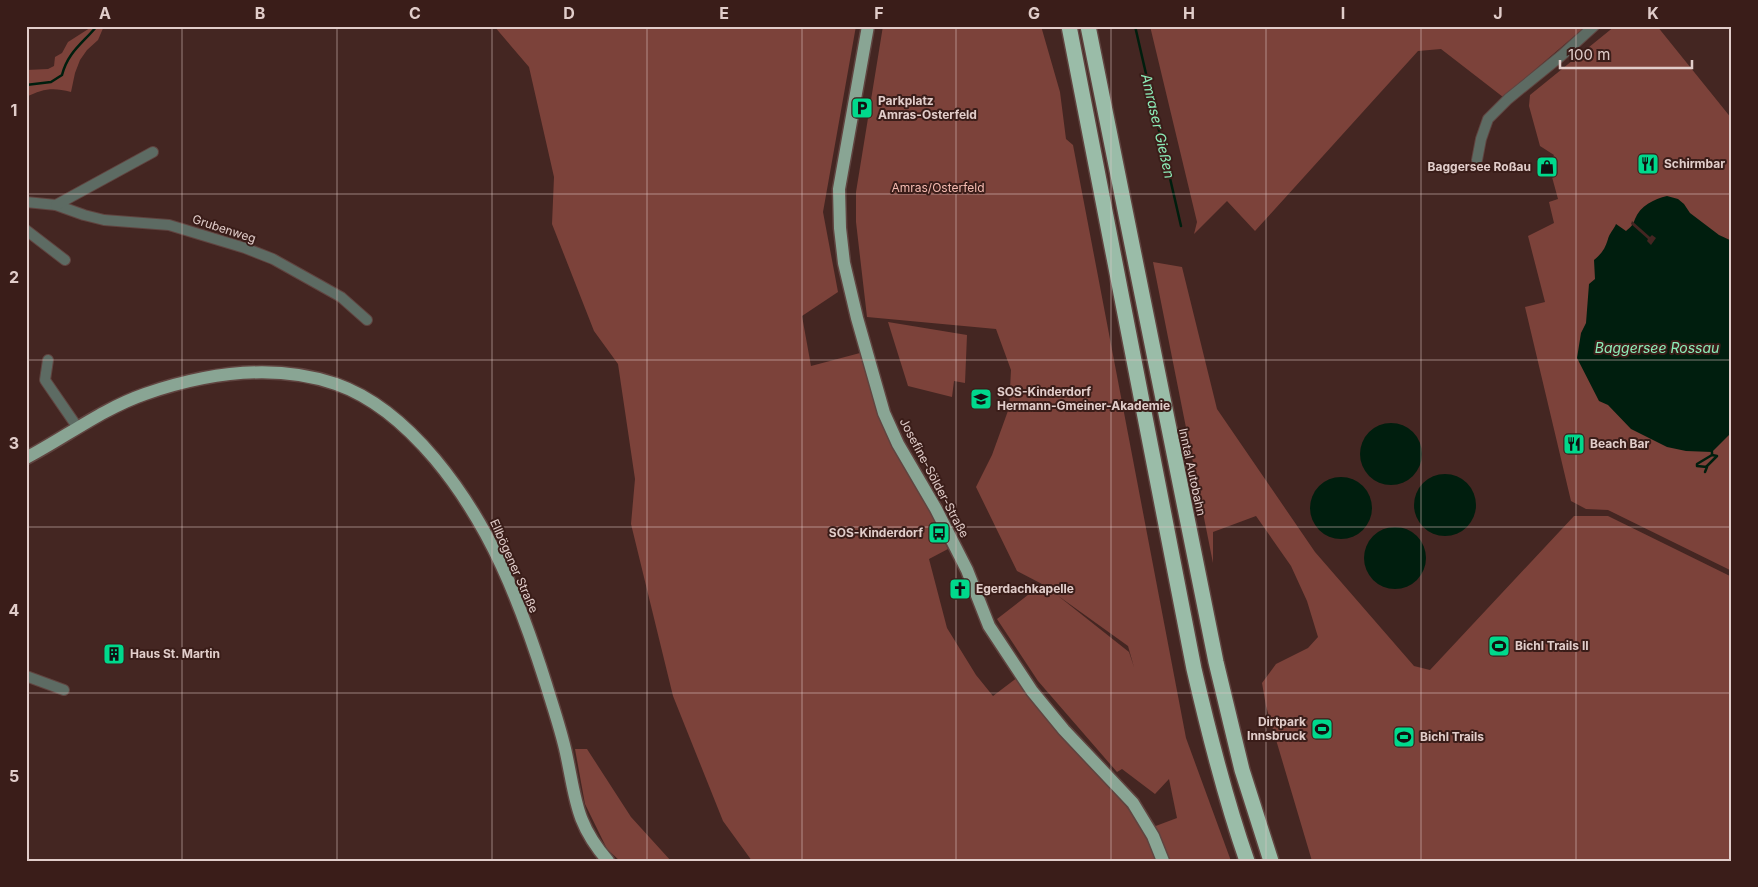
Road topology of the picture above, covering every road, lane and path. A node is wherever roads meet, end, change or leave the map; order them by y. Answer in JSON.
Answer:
{"nodes":[{"id":1,"x":868,"y":26,"type":"edge"},
{"id":2,"x":1069,"y":26,"type":"edge"},
{"id":3,"x":1088,"y":26,"type":"edge"},
{"id":4,"x":1594,"y":26,"type":"edge"},
{"id":5,"x":153,"y":152,"type":"dead end"},
{"id":6,"x":1477,"y":160,"type":"dead end"},
{"id":7,"x":26,"y":202,"type":"edge"},
{"id":8,"x":56,"y":205,"type":"junction"},
{"id":9,"x":26,"y":230,"type":"edge"},
{"id":10,"x":65,"y":260,"type":"dead end"},
{"id":11,"x":368,"y":320,"type":"dead end"},
{"id":12,"x":48,"y":360,"type":"dead end"},
{"id":13,"x":78,"y":428,"type":"junction"},
{"id":14,"x":28,"y":453,"type":"edge"},
{"id":15,"x":26,"y":676,"type":"edge"},
{"id":16,"x":64,"y":690,"type":"dead end"},
{"id":17,"x":608,"y":861,"type":"edge"},
{"id":18,"x":1163,"y":861,"type":"edge"},
{"id":19,"x":1247,"y":861,"type":"edge"},
{"id":20,"x":1271,"y":861,"type":"edge"}],
"edges":[{"from":1,"to":18,"type":"main road","name":"Josefine-Sölder-Straße"},
{"from":2,"to":19,"type":"highway"},
{"from":3,"to":20,"type":"highway","name":"Inntal Autobahn"},
{"from":4,"to":6,"type":"street"},
{"from":5,"to":8,"type":"street"},
{"from":7,"to":8,"type":"street","name":"Grubenweg"},
{"from":8,"to":11,"type":"street","name":"Grubenweg"},
{"from":9,"to":10,"type":"street"},
{"from":12,"to":13,"type":"street"},
{"from":13,"to":14,"type":"main road","name":"Ellbögener Straße"},
{"from":13,"to":17,"type":"main road","name":"Ellbögener Straße"},
{"from":15,"to":16,"type":"street"}]}
